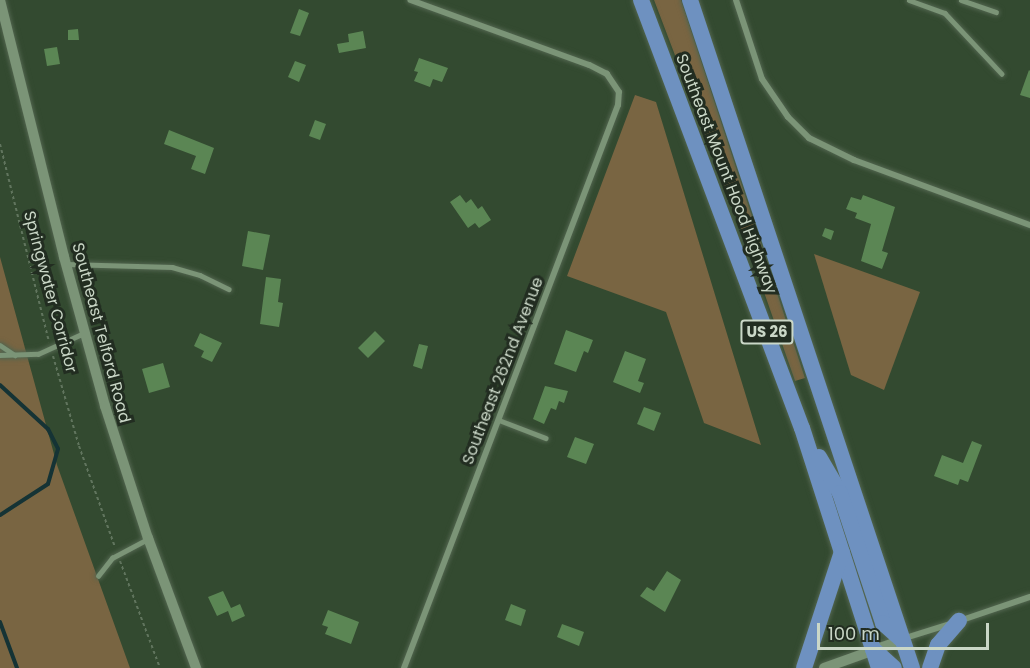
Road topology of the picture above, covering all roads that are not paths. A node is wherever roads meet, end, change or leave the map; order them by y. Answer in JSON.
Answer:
{"nodes":[{"id":1,"x":0,"y":0,"type":"edge"},
{"id":2,"x":410,"y":0,"type":"edge"},
{"id":3,"x":641,"y":0,"type":"edge"},
{"id":4,"x":690,"y":0,"type":"edge"},
{"id":5,"x":736,"y":0,"type":"edge"},
{"id":6,"x":909,"y":0,"type":"edge"},
{"id":7,"x":961,"y":0,"type":"edge"},
{"id":8,"x":996,"y":12,"type":"dead end"},
{"id":9,"x":1002,"y":74,"type":"dead end"},
{"id":10,"x":1030,"y":225,"type":"edge"},
{"id":11,"x":66,"y":264,"type":"junction"},
{"id":12,"x":229,"y":289,"type":"dead end"},
{"id":13,"x":84,"y":333,"type":"junction"},
{"id":14,"x":0,"y":345,"type":"edge"},
{"id":15,"x":0,"y":355,"type":"edge"},
{"id":16,"x":18,"y":356,"type":"junction"},
{"id":17,"x":499,"y":420,"type":"junction"},
{"id":18,"x":802,"y":428,"type":"junction"},
{"id":19,"x":546,"y":438,"type":"dead end"},
{"id":20,"x":148,"y":538,"type":"junction"},
{"id":21,"x":842,"y":551,"type":"junction"},
{"id":22,"x":98,"y":576,"type":"dead end"},
{"id":23,"x":1030,"y":597,"type":"edge"},
{"id":24,"x":959,"y":621,"type":"junction"},
{"id":25,"x":902,"y":640,"type":"junction"},
{"id":26,"x":873,"y":649,"type":"junction"},
{"id":27,"x":196,"y":668,"type":"edge"},
{"id":28,"x":404,"y":668,"type":"edge"},
{"id":29,"x":804,"y":668,"type":"edge"},
{"id":30,"x":824,"y":668,"type":"edge"},
{"id":31,"x":879,"y":668,"type":"edge"},
{"id":32,"x":894,"y":668,"type":"edge"},
{"id":33,"x":912,"y":668,"type":"edge"},
{"id":34,"x":930,"y":668,"type":"edge"}],
"edges":[{"from":1,"to":11,"type":"street","name":"Southeast Telford Road"},
{"from":2,"to":17,"type":"street","name":"Southeast 262nd Avenue"},
{"from":3,"to":18,"type":"highway","name":"Southeast Mount Hood Highway","number":"US 26"},
{"from":4,"to":25,"type":"highway","name":"Southeast Mount Hood Highway","number":"US 26"},
{"from":5,"to":10,"type":"street"},
{"from":6,"to":9,"type":"lane"},
{"from":7,"to":8,"type":"lane"},
{"from":11,"to":12,"type":"lane"},
{"from":11,"to":13,"type":"street","name":"Southeast Telford Road"},
{"from":13,"to":16,"type":"lane"},
{"from":13,"to":20,"type":"street","name":"Southeast Telford Road"},
{"from":14,"to":16,"type":"lane"},
{"from":15,"to":16,"type":"lane"},
{"from":17,"to":19,"type":"lane"},
{"from":17,"to":28,"type":"street","name":"Southeast 262nd Avenue"},
{"from":18,"to":21,"type":"highway","name":"Southeast Mount Hood Highway","number":"US 26"},
{"from":18,"to":25,"type":"highway"},
{"from":20,"to":22,"type":"lane"},
{"from":20,"to":27,"type":"street","name":"Southeast Telford Road"},
{"from":21,"to":26,"type":"highway","name":"Southeast Mount Hood Highway","number":"US 26"},
{"from":21,"to":29,"type":"highway"},
{"from":23,"to":24,"type":"street"},
{"from":24,"to":25,"type":"street"},
{"from":24,"to":34,"type":"highway"},
{"from":25,"to":26,"type":"street"},
{"from":25,"to":33,"type":"highway","name":"Southeast Mount Hood Highway","number":"US 26"},
{"from":26,"to":30,"type":"street"},
{"from":26,"to":31,"type":"highway","name":"Southeast Mount Hood Highway","number":"US 26"},
{"from":26,"to":32,"type":"highway"}]}
